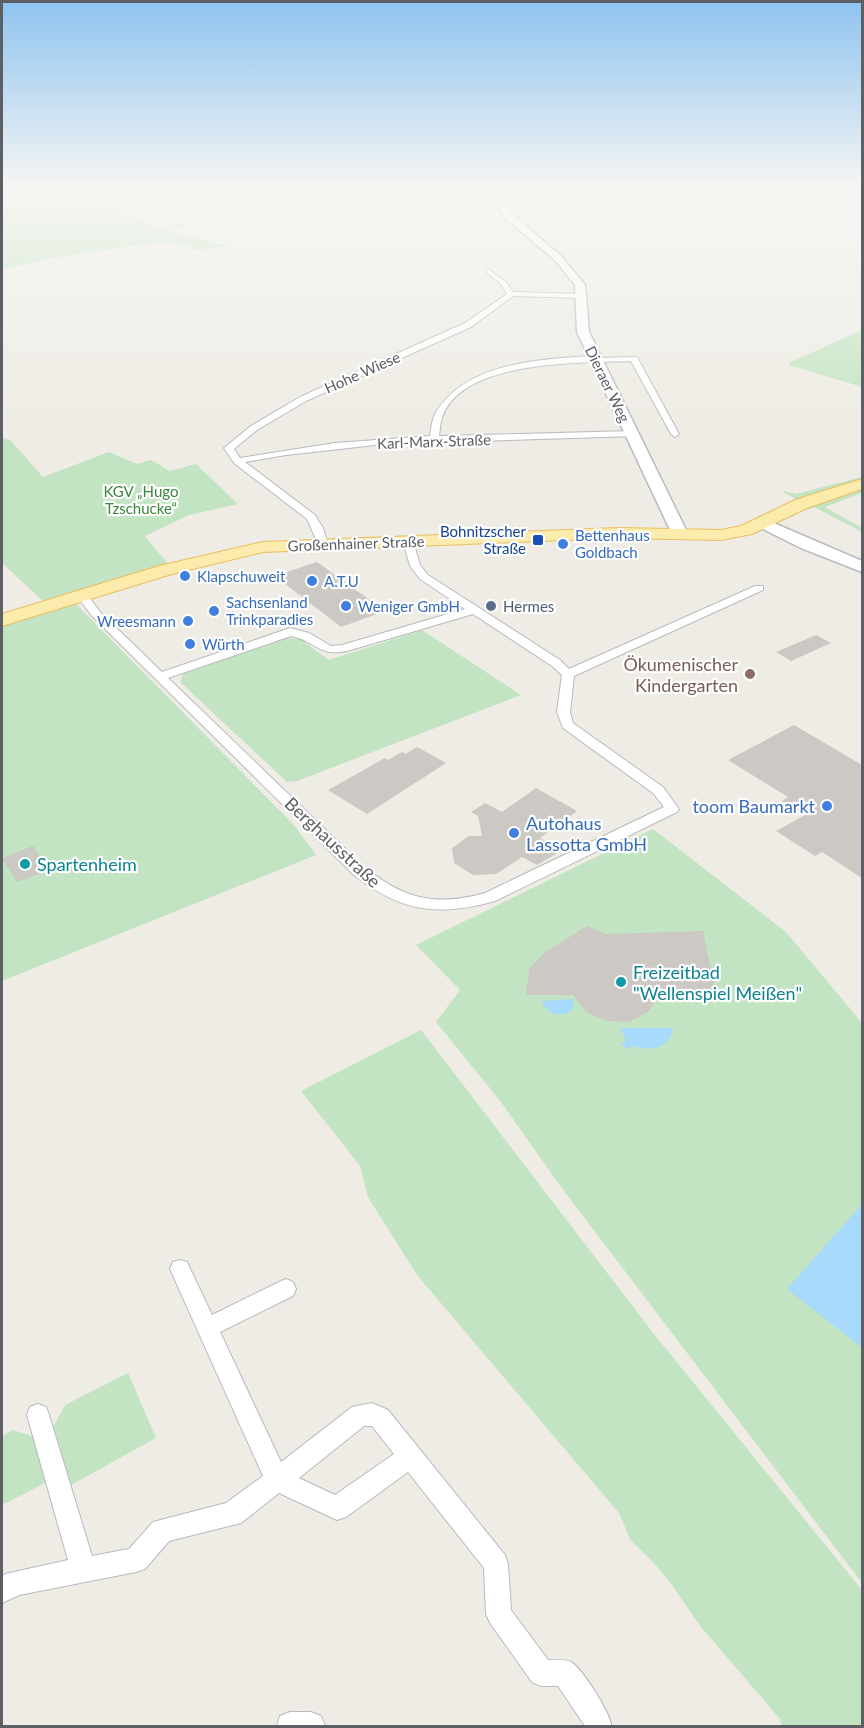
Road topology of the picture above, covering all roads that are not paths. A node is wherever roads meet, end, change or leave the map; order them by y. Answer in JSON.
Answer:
{"nodes":[{"id":1,"x":566,"y":268,"type":"edge"},
{"id":2,"x":488,"y":270,"type":"dead end"},
{"id":3,"x":511,"y":294,"type":"junction"},
{"id":4,"x":582,"y":296,"type":"junction"},
{"id":5,"x":595,"y":359,"type":"junction"},
{"id":6,"x":633,"y":434,"type":"junction"},
{"id":7,"x":675,"y":434,"type":"dead end"},
{"id":8,"x":434,"y":440,"type":"junction"},
{"id":9,"x":237,"y":460,"type":"junction"},
{"id":10,"x":862,"y":484,"type":"edge"},
{"id":11,"x":762,"y":523,"type":"junction"},
{"id":12,"x":680,"y":534,"type":"junction"},
{"id":13,"x":408,"y":541,"type":"junction"},
{"id":14,"x":323,"y":544,"type":"junction"},
{"id":15,"x":862,"y":567,"type":"edge"},
{"id":16,"x":759,"y":588,"type":"dead end"},
{"id":17,"x":83,"y":596,"type":"junction"},
{"id":18,"x":473,"y":610,"type":"junction"},
{"id":19,"x":2,"y":620,"type":"edge"},
{"id":20,"x":568,"y":674,"type":"junction"},
{"id":21,"x":160,"y":676,"type":"junction"},
{"id":22,"x":180,"y":1269,"type":"dead end"},
{"id":23,"x":286,"y":1289,"type":"dead end"},
{"id":24,"x":207,"y":1328,"type":"junction"},
{"id":25,"x":38,"y":1415,"type":"dead end"},
{"id":26,"x":410,"y":1457,"type":"junction"},
{"id":27,"x":277,"y":1480,"type":"junction"},
{"id":28,"x":84,"y":1571,"type":"junction"},
{"id":29,"x":2,"y":1591,"type":"edge"},
{"id":30,"x":291,"y":1726,"type":"edge"},
{"id":31,"x":311,"y":1726,"type":"edge"},
{"id":32,"x":598,"y":1726,"type":"edge"}],
"edges":[{"from":1,"to":4,"type":"main road","name":"Dieraer Weg"},
{"from":2,"to":3,"type":"street"},
{"from":3,"to":4,"type":"street"},
{"from":3,"to":9,"type":"street","name":"Hohe Wiese"},
{"from":4,"to":5,"type":"main road","name":"Dieraer Weg"},
{"from":5,"to":6,"type":"main road","name":"Dieraer Weg"},
{"from":5,"to":7,"type":"street"},
{"from":5,"to":8,"type":"street"},
{"from":6,"to":8,"type":"street","name":"Karl-Marx-Straße"},
{"from":6,"to":12,"type":"main road","name":"Dieraer Weg"},
{"from":8,"to":9,"type":"street","name":"Karl-Marx-Straße"},
{"from":9,"to":14,"type":"street"},
{"from":10,"to":11,"type":"main road"},
{"from":11,"to":12,"type":"main road","name":"Großenhainer Straße"},
{"from":11,"to":15,"type":"main road"},
{"from":12,"to":13,"type":"main road","name":"Großenhainer Straße"},
{"from":13,"to":14,"type":"main road","name":"Großenhainer Straße"},
{"from":13,"to":18,"type":"street"},
{"from":14,"to":17,"type":"main road","name":"Großenhainer Straße"},
{"from":16,"to":20,"type":"street"},
{"from":17,"to":19,"type":"main road","name":"Großenhainer Straße"},
{"from":17,"to":21,"type":"street","name":"Berghausstraße"},
{"from":18,"to":20,"type":"street"},
{"from":18,"to":21,"type":"street"},
{"from":20,"to":21,"type":"street","name":"Berghausstraße"},
{"from":22,"to":24,"type":"street"},
{"from":23,"to":24,"type":"street"},
{"from":24,"to":27,"type":"street"},
{"from":25,"to":28,"type":"street"},
{"from":26,"to":27,"type":"street"},
{"from":26,"to":27,"type":"street"},
{"from":26,"to":32,"type":"street"},
{"from":27,"to":28,"type":"street"},
{"from":28,"to":29,"type":"street"},
{"from":30,"to":31,"type":"street"}]}
